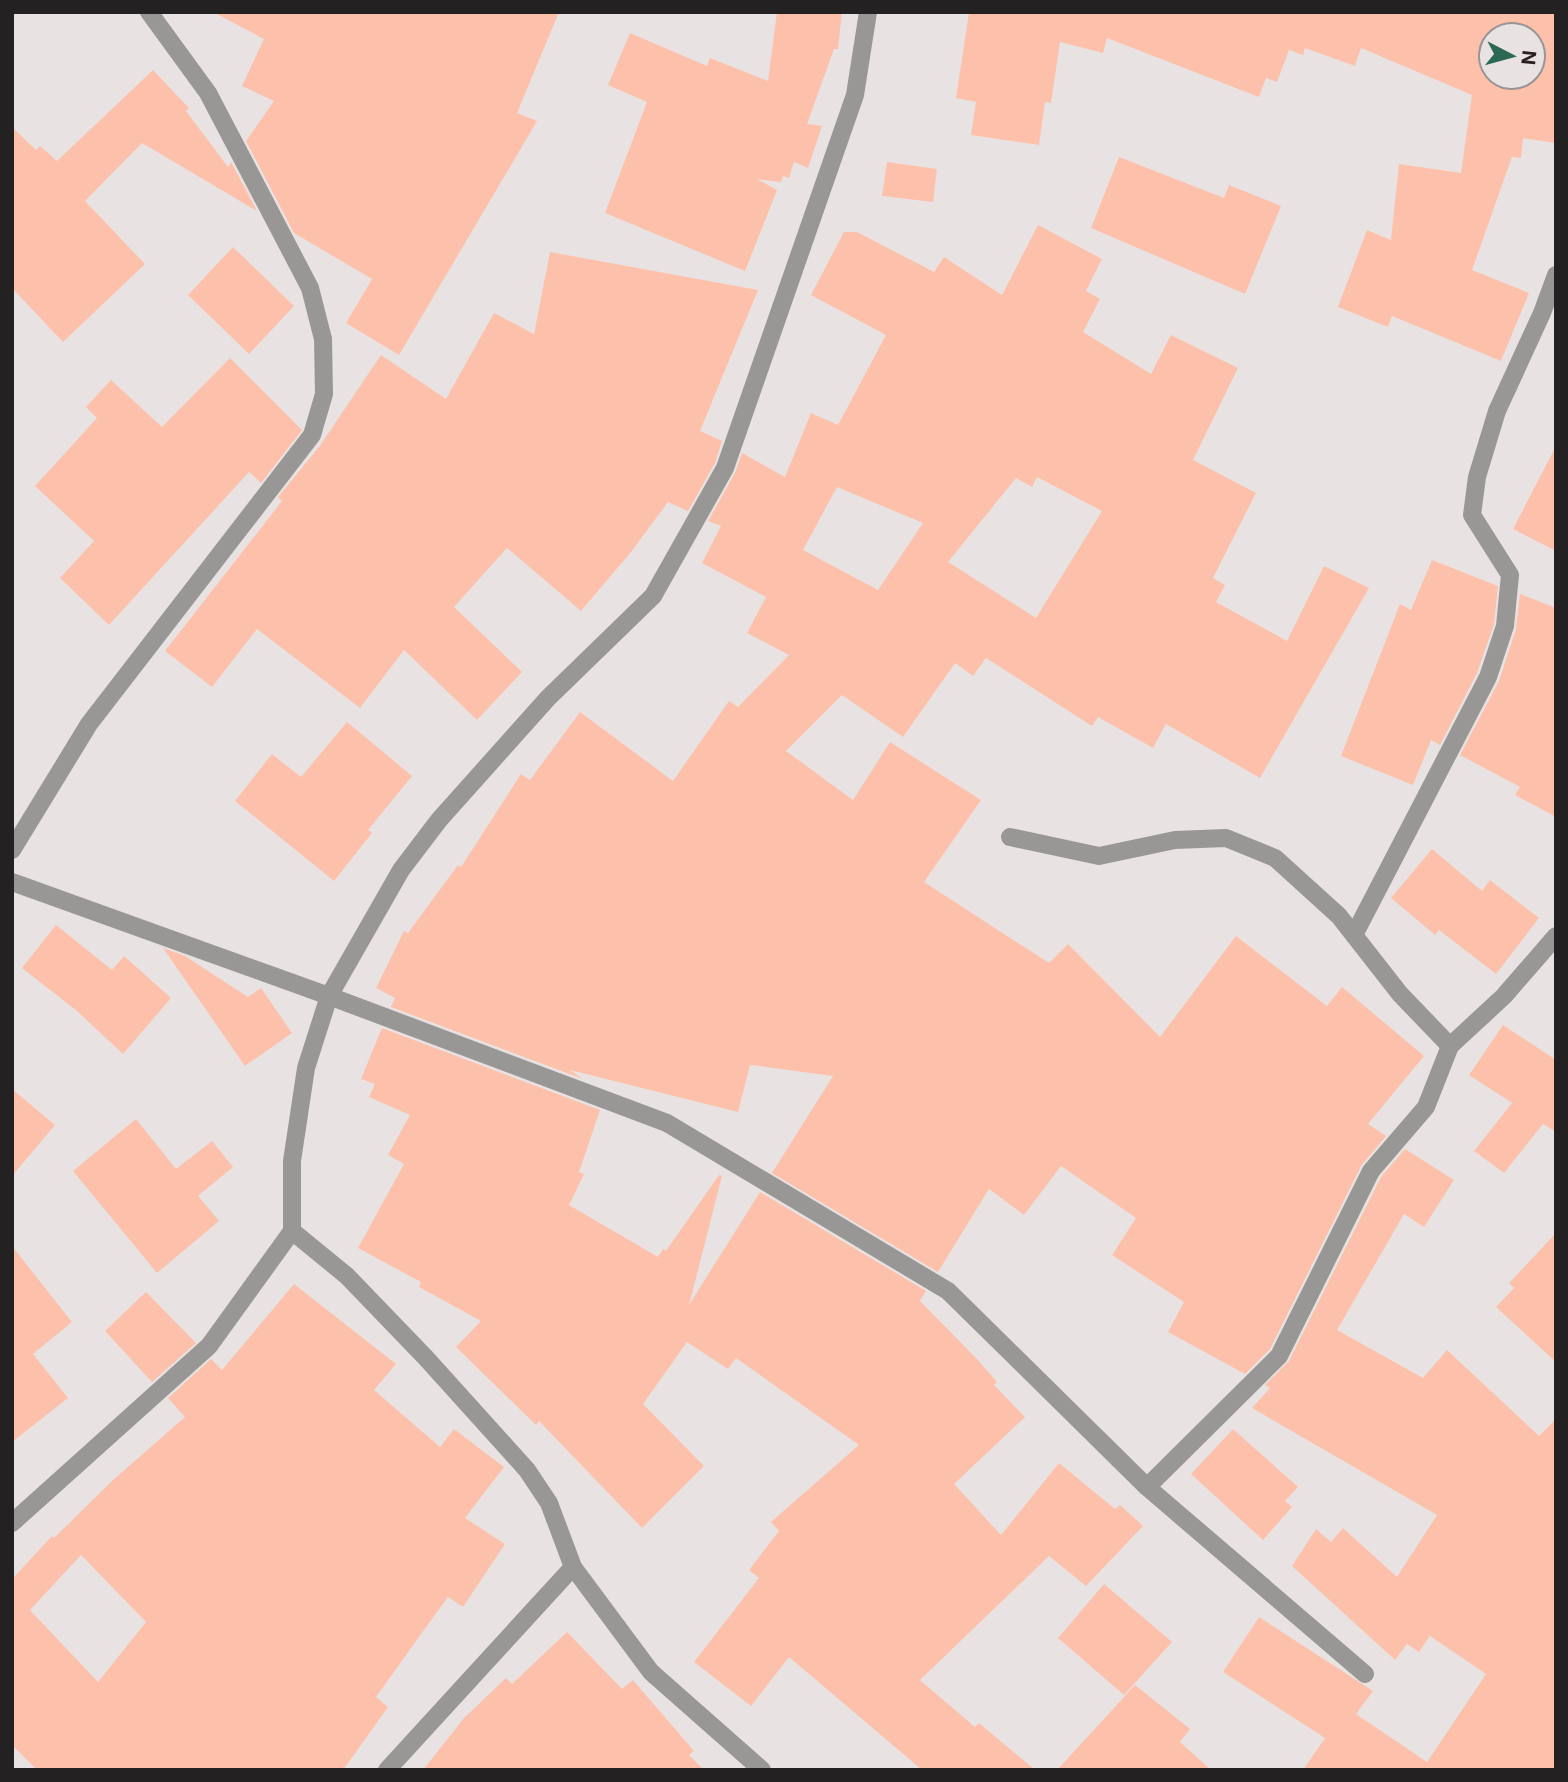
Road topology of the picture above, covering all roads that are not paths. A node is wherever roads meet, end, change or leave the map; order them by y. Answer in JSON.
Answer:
{"nodes":[{"id":1,"x":149,"y":12,"type":"edge"},
{"id":2,"x":867,"y":12,"type":"edge"},
{"id":3,"x":1556,"y":275,"type":"edge"},
{"id":4,"x":1010,"y":837,"type":"dead end"},
{"id":5,"x":12,"y":850,"type":"edge"},
{"id":6,"x":12,"y":882,"type":"edge"},
{"id":7,"x":1354,"y":935,"type":"junction"},
{"id":8,"x":1556,"y":936,"type":"edge"},
{"id":9,"x":329,"y":996,"type":"junction"},
{"id":10,"x":1450,"y":1046,"type":"junction"},
{"id":11,"x":292,"y":1231,"type":"junction"},
{"id":12,"x":1147,"y":1487,"type":"junction"},
{"id":13,"x":12,"y":1523,"type":"edge"},
{"id":14,"x":573,"y":1567,"type":"junction"},
{"id":15,"x":1365,"y":1674,"type":"dead end"},
{"id":16,"x":387,"y":1770,"type":"edge"},
{"id":17,"x":762,"y":1770,"type":"edge"}],
"edges":[{"from":1,"to":5,"type":"street"},
{"from":2,"to":9,"type":"street"},
{"from":3,"to":7,"type":"street"},
{"from":4,"to":7,"type":"street"},
{"from":6,"to":9,"type":"street"},
{"from":7,"to":10,"type":"street"},
{"from":8,"to":10,"type":"street"},
{"from":9,"to":11,"type":"street"},
{"from":9,"to":12,"type":"street"},
{"from":10,"to":12,"type":"street"},
{"from":11,"to":13,"type":"street"},
{"from":11,"to":14,"type":"street"},
{"from":12,"to":15,"type":"street"},
{"from":14,"to":16,"type":"street"},
{"from":14,"to":17,"type":"street"}]}
